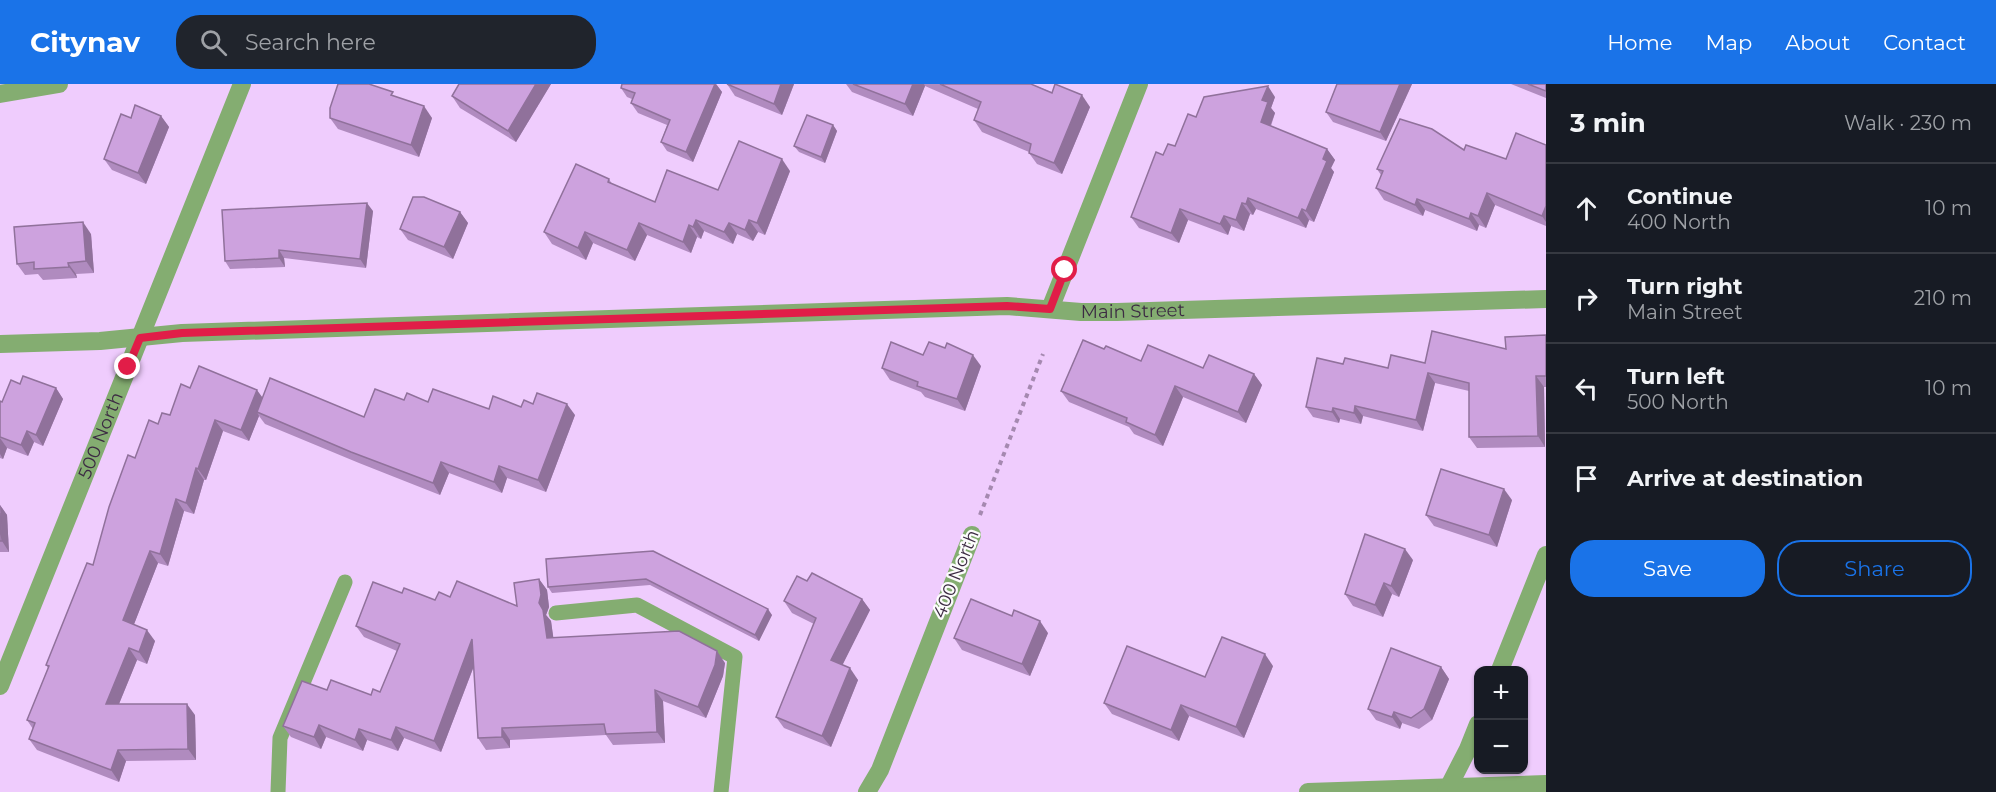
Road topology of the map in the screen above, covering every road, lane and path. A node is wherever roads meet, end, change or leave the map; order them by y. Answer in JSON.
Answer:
{"nodes":[{"id":1,"x":242,"y":84,"type":"edge"},
{"id":2,"x":1139,"y":84,"type":"edge"},
{"id":3,"x":48,"y":85,"type":"edge"},
{"id":4,"x":0,"y":94,"type":"edge"},
{"id":5,"x":1546,"y":298,"type":"edge"},
{"id":6,"x":1050,"y":309,"type":"junction"},
{"id":7,"x":140,"y":338,"type":"junction"},
{"id":8,"x":0,"y":344,"type":"edge"},
{"id":9,"x":1043,"y":354,"type":"dead end"},
{"id":10,"x":972,"y":535,"type":"joint"},
{"id":11,"x":1546,"y":555,"type":"edge"},
{"id":12,"x":345,"y":582,"type":"dead end"},
{"id":13,"x":556,"y":613,"type":"dead end"},
{"id":14,"x":6,"y":658,"type":"edge"},
{"id":15,"x":1502,"y":666,"type":"edge"},
{"id":16,"x":0,"y":686,"type":"edge"},
{"id":17,"x":1474,"y":735,"type":"edge"},
{"id":18,"x":1546,"y":784,"type":"edge"},
{"id":19,"x":1448,"y":790,"type":"edge"},
{"id":20,"x":278,"y":792,"type":"edge"},
{"id":21,"x":721,"y":792,"type":"edge"},
{"id":22,"x":867,"y":792,"type":"edge"},
{"id":23,"x":1308,"y":792,"type":"edge"}],
"edges":[{"from":1,"to":7,"type":"street","name":"500 North"},
{"from":2,"to":6,"type":"street"},
{"from":3,"to":4,"type":"street"},
{"from":5,"to":6,"type":"street","name":"Main Street"},
{"from":6,"to":7,"type":"street","name":"Main Street"},
{"from":7,"to":8,"type":"street","name":"Main Street"},
{"from":7,"to":14,"type":"street","name":"500 North"},
{"from":9,"to":10,"type":"path","name":"400 North"},
{"from":10,"to":22,"type":"street","name":"400 North"},
{"from":11,"to":15,"type":"street"},
{"from":12,"to":20,"type":"lane"},
{"from":13,"to":21,"type":"lane"},
{"from":14,"to":16,"type":"street","name":"500 North"},
{"from":17,"to":19,"type":"street"},
{"from":18,"to":19,"type":"street"},
{"from":19,"to":23,"type":"street"}]}
